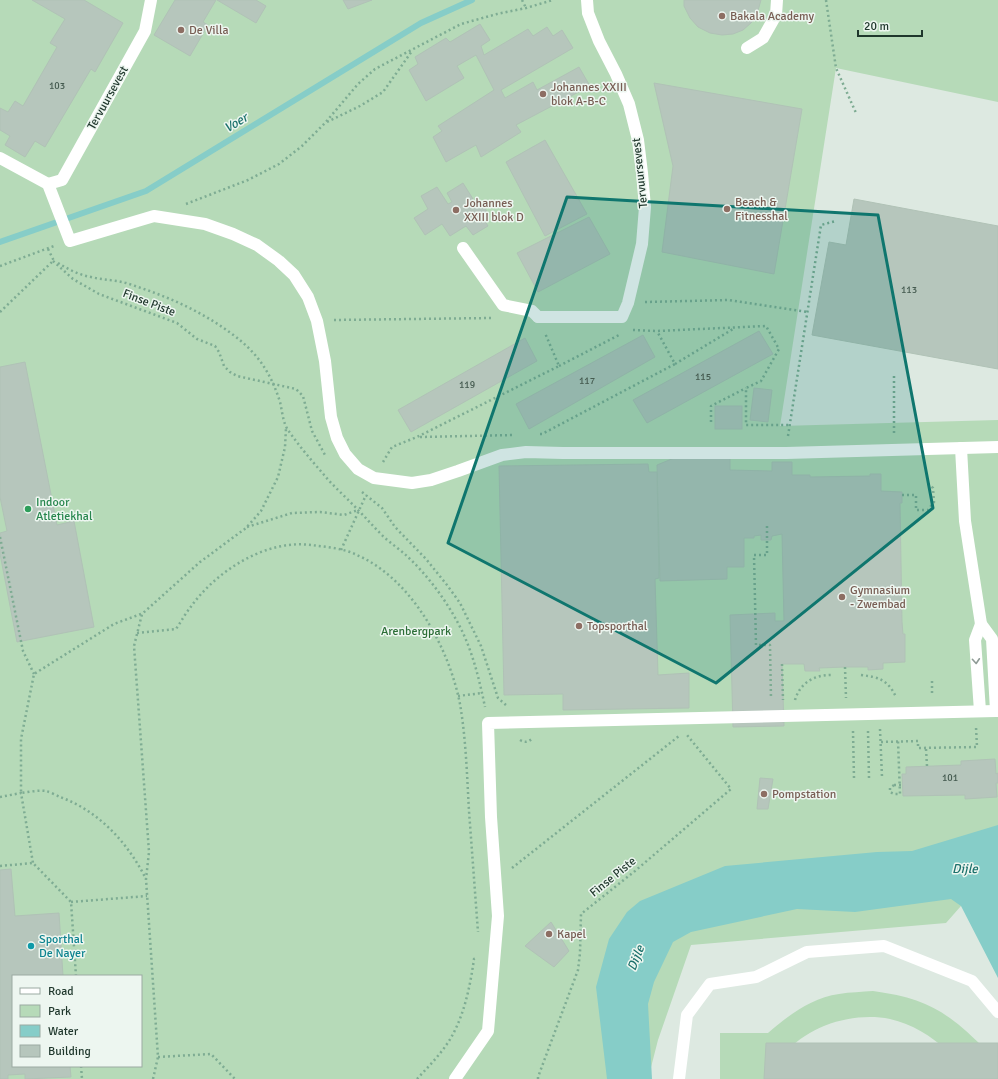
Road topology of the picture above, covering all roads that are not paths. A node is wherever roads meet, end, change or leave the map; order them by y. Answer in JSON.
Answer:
{"nodes":[{"id":1,"x":151,"y":0,"type":"edge"},
{"id":2,"x":587,"y":0,"type":"edge"},
{"id":3,"x":778,"y":0,"type":"edge"},
{"id":4,"x":747,"y":48,"type":"dead end"},
{"id":5,"x":0,"y":158,"type":"edge"},
{"id":6,"x":48,"y":184,"type":"junction"},
{"id":7,"x":463,"y":248,"type":"dead end"},
{"id":8,"x":998,"y":447,"type":"edge"},
{"id":9,"x":961,"y":448,"type":"junction"},
{"id":10,"x":981,"y":624,"type":"junction"},
{"id":11,"x":978,"y":711,"type":"junction"},
{"id":12,"x":998,"y":1012,"type":"edge"},
{"id":13,"x":455,"y":1079,"type":"edge"},
{"id":14,"x":679,"y":1079,"type":"edge"}],
"edges":[{"from":1,"to":6,"type":"street","name":"Tervuursevest"},
{"from":2,"to":7,"type":"street","name":"Tervuursevest"},
{"from":3,"to":4,"type":"street"},
{"from":5,"to":6,"type":"street"},
{"from":6,"to":9,"type":"street"},
{"from":8,"to":9,"type":"street"},
{"from":9,"to":10,"type":"street"},
{"from":10,"to":11,"type":"street","one_way":true},
{"from":10,"to":11,"type":"street"},
{"from":11,"to":13,"type":"street"},
{"from":12,"to":14,"type":"street"}]}
